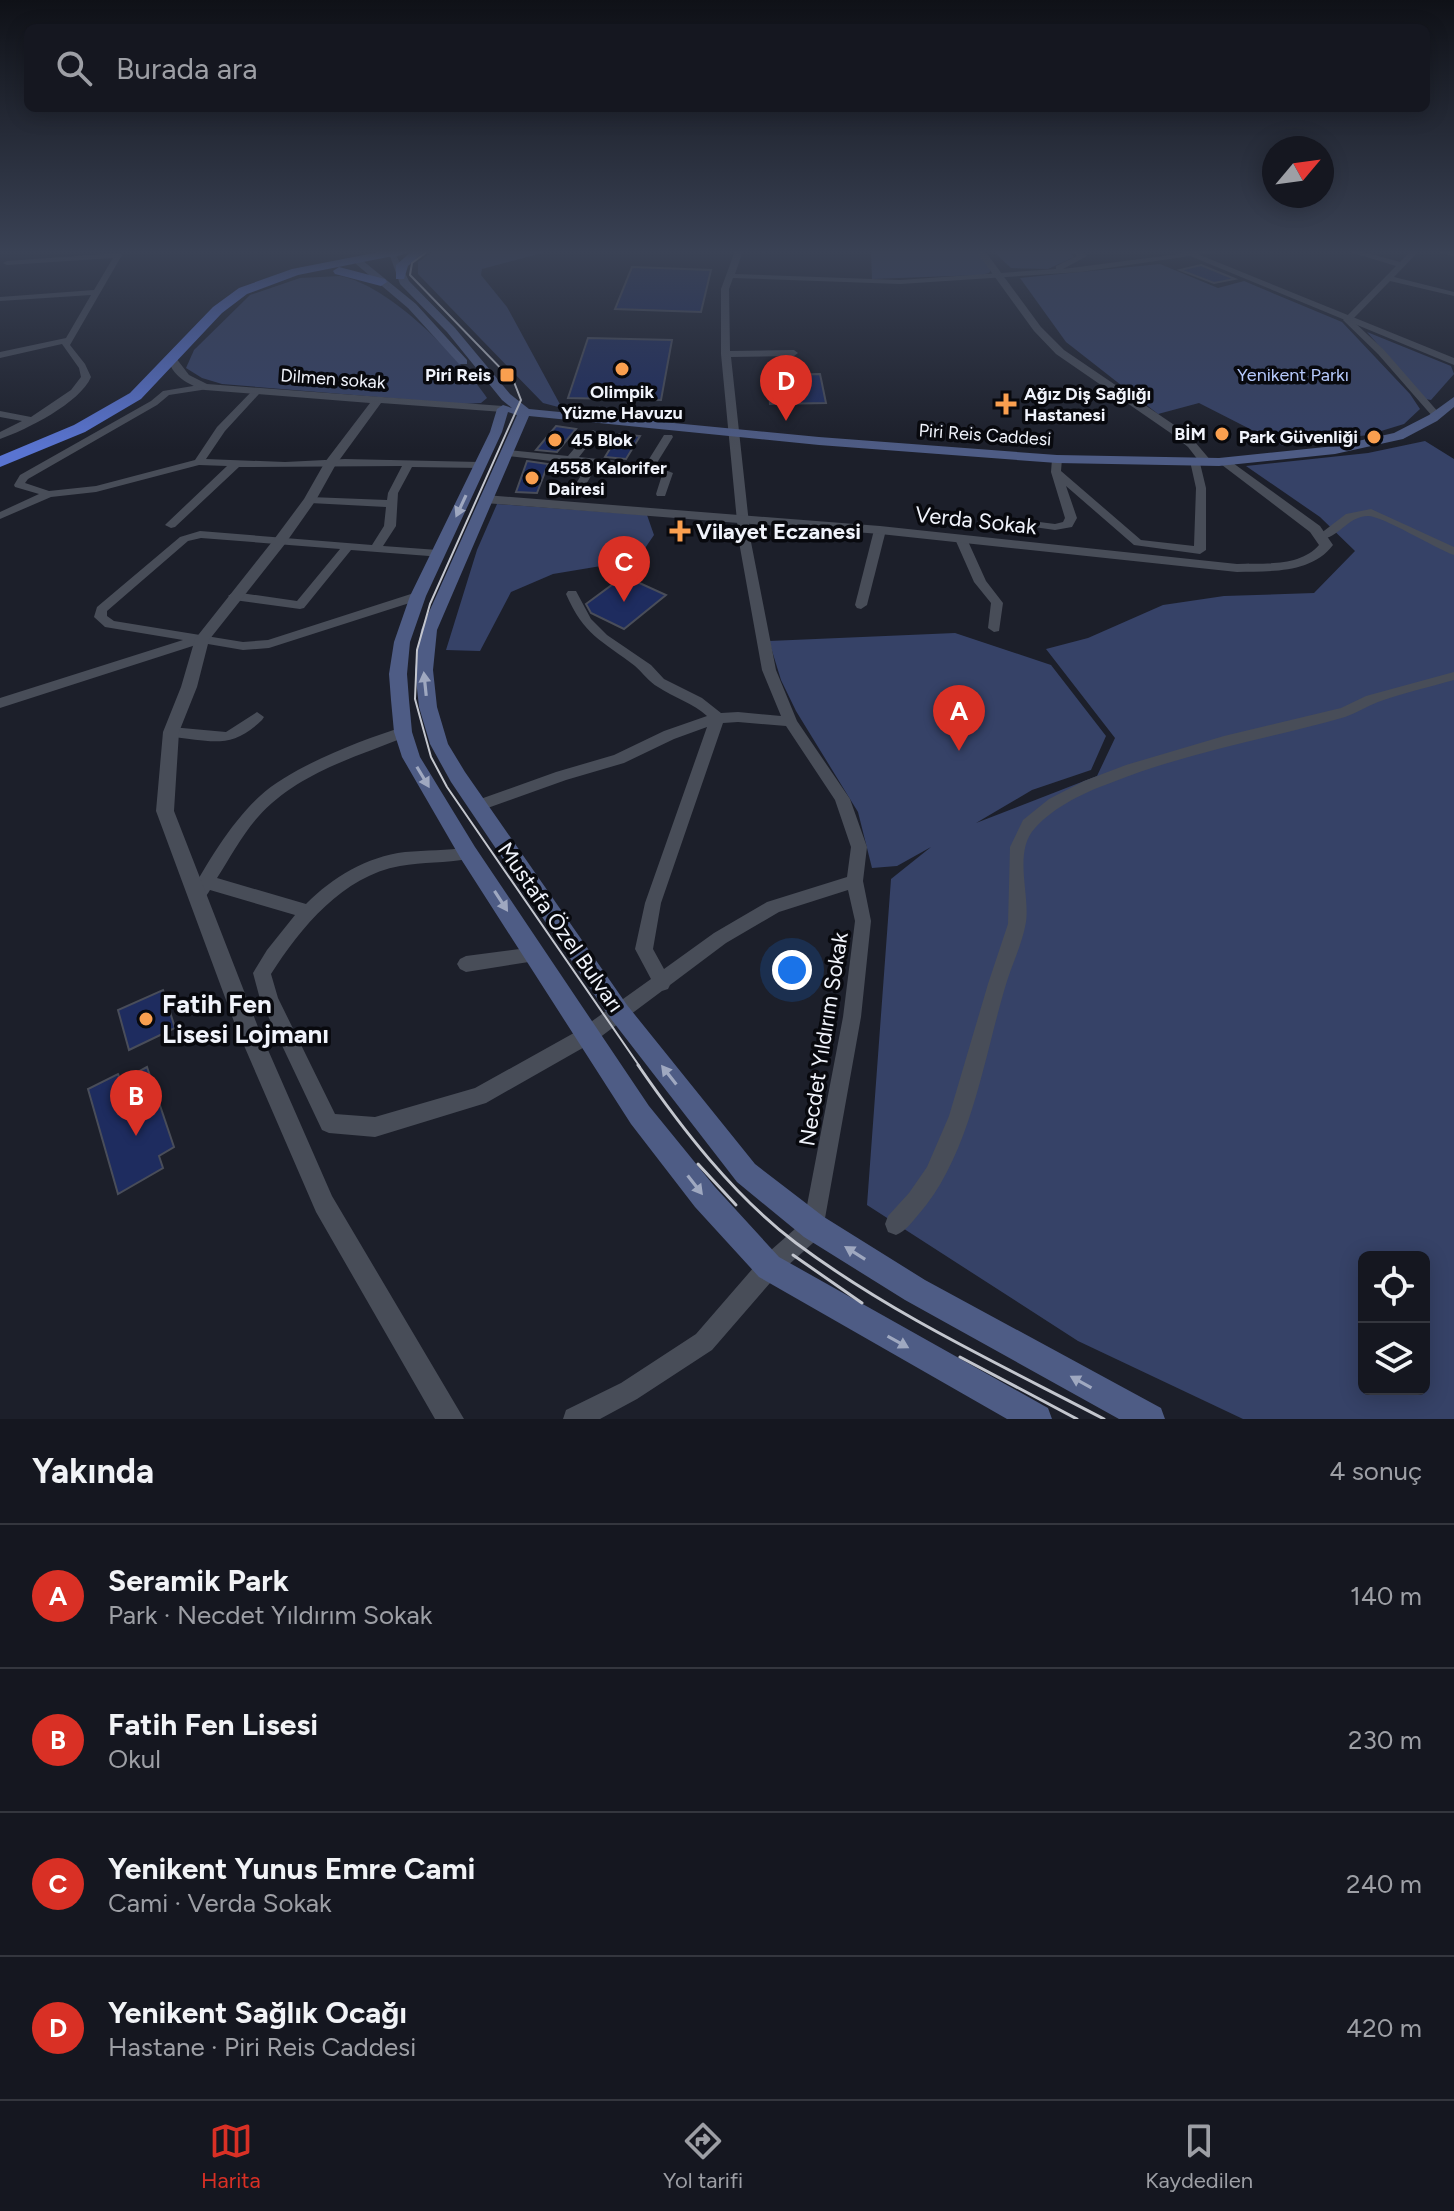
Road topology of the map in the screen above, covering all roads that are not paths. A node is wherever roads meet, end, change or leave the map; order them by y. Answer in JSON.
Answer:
{"nodes":[{"id":1,"x":81,"y":317,"type":"edge"},
{"id":2,"x":202,"y":317,"type":"edge"},
{"id":3,"x":214,"y":317,"type":"edge"},
{"id":4,"x":422,"y":317,"type":"edge"},
{"id":5,"x":439,"y":317,"type":"edge"},
{"id":6,"x":725,"y":317,"type":"edge"},
{"id":7,"x":1030,"y":317,"type":"edge"},
{"id":8,"x":1340,"y":317,"type":"edge"},
{"id":9,"x":1350,"y":317,"type":"edge"},
{"id":10,"x":1347,"y":320,"type":"junction"},
{"id":11,"x":68,"y":340,"type":"junction"},
{"id":12,"x":794,"y":353,"type":"dead end"},
{"id":13,"x":725,"y":354,"type":"junction"},
{"id":14,"x":0,"y":355,"type":"edge"},
{"id":15,"x":172,"y":360,"type":"junction"},
{"id":16,"x":1454,"y":362,"type":"edge"},
{"id":17,"x":205,"y":387,"type":"junction"},
{"id":18,"x":256,"y":392,"type":"junction"},
{"id":19,"x":378,"y":400,"type":"junction"},
{"id":20,"x":1454,"y":401,"type":"edge"},
{"id":21,"x":503,"y":409,"type":"junction"},
{"id":22,"x":525,"y":412,"type":"junction"},
{"id":23,"x":0,"y":414,"type":"edge"},
{"id":24,"x":1436,"y":415,"type":"junction"},
{"id":25,"x":32,"y":420,"type":"junction"},
{"id":26,"x":734,"y":432,"type":"junction"},
{"id":27,"x":593,"y":433,"type":"dead end"},
{"id":28,"x":0,"y":436,"type":"edge"},
{"id":29,"x":668,"y":437,"type":"dead end"},
{"id":30,"x":507,"y":453,"type":"junction"},
{"id":31,"x":0,"y":455,"type":"edge"},
{"id":32,"x":571,"y":460,"type":"junction"},
{"id":33,"x":1200,"y":461,"type":"junction"},
{"id":34,"x":0,"y":462,"type":"edge"},
{"id":35,"x":199,"y":462,"type":"junction"},
{"id":36,"x":238,"y":462,"type":"junction"},
{"id":37,"x":594,"y":462,"type":"junction"},
{"id":38,"x":1226,"y":462,"type":"junction"},
{"id":39,"x":329,"y":465,"type":"junction"},
{"id":40,"x":408,"y":465,"type":"junction"},
{"id":41,"x":480,"y":465,"type":"junction"},
{"id":42,"x":1056,"y":466,"type":"junction"},
{"id":43,"x":649,"y":468,"type":"junction"},
{"id":44,"x":578,"y":489,"type":"dead end"},
{"id":45,"x":49,"y":494,"type":"junction"},
{"id":46,"x":661,"y":494,"type":"dead end"},
{"id":47,"x":485,"y":499,"type":"junction"},
{"id":48,"x":310,"y":500,"type":"junction"},
{"id":49,"x":391,"y":504,"type":"junction"},
{"id":50,"x":0,"y":516,"type":"edge"},
{"id":51,"x":744,"y":518,"type":"junction"},
{"id":52,"x":1016,"y":522,"type":"dead end"},
{"id":53,"x":171,"y":525,"type":"dead end"},
{"id":54,"x":880,"y":530,"type":"junction"},
{"id":55,"x":1322,"y":537,"type":"junction"},
{"id":56,"x":961,"y":539,"type":"junction"},
{"id":57,"x":280,"y":541,"type":"junction"},
{"id":58,"x":346,"y":549,"type":"junction"},
{"id":59,"x":374,"y":550,"type":"junction"},
{"id":60,"x":1454,"y":551,"type":"edge"},
{"id":61,"x":438,"y":554,"type":"junction"},
{"id":62,"x":572,"y":594,"type":"dead end"},
{"id":63,"x":234,"y":596,"type":"junction"},
{"id":64,"x":418,"y":596,"type":"junction"},
{"id":65,"x":861,"y":605,"type":"dead end"},
{"id":66,"x":994,"y":628,"type":"dead end"},
{"id":67,"x":202,"y":639,"type":"junction"},
{"id":68,"x":1454,"y":676,"type":"edge"},
{"id":69,"x":0,"y":703,"type":"edge"},
{"id":70,"x":257,"y":717,"type":"dead end"},
{"id":71,"x":717,"y":718,"type":"junction"},
{"id":72,"x":790,"y":722,"type":"junction"},
{"id":73,"x":171,"y":732,"type":"junction"},
{"id":74,"x":403,"y":732,"type":"junction"},
{"id":75,"x":477,"y":806,"type":"junction"},
{"id":76,"x":468,"y":853,"type":"junction"},
{"id":77,"x":855,"y":881,"type":"junction"},
{"id":78,"x":202,"y":889,"type":"junction"},
{"id":79,"x":309,"y":912,"type":"junction"},
{"id":80,"x":535,"y":954,"type":"junction"},
{"id":81,"x":466,"y":964,"type":"dead end"},
{"id":82,"x":662,"y":983,"type":"junction"},
{"id":83,"x":619,"y":1012,"type":"junction"},
{"id":84,"x":588,"y":1035,"type":"junction"},
{"id":85,"x":896,"y":1224,"type":"dead end"},
{"id":86,"x":814,"y":1227,"type":"junction"},
{"id":87,"x":769,"y":1267,"type":"junction"},
{"id":88,"x":450,"y":1419,"type":"edge"},
{"id":89,"x":575,"y":1419,"type":"edge"},
{"id":90,"x":1037,"y":1419,"type":"edge"},
{"id":91,"x":1150,"y":1419,"type":"edge"}],
"edges":[{"from":1,"to":11,"type":"street"},
{"from":2,"to":31,"type":"highway"},
{"from":3,"to":15,"type":"highway"},
{"from":4,"to":21,"type":"main road"},
{"from":5,"to":22,"type":"main road"},
{"from":6,"to":13,"type":"street","name":"Necdet Yıldırım Sokak"},
{"from":7,"to":33,"type":"street"},
{"from":8,"to":10,"type":"street"},
{"from":9,"to":10,"type":"street"},
{"from":10,"to":16,"type":"street"},
{"from":10,"to":24,"type":"street"},
{"from":11,"to":14,"type":"street"},
{"from":11,"to":25,"type":"street"},
{"from":12,"to":13,"type":"street"},
{"from":13,"to":26,"type":"street","name":"Necdet Yıldırım Sokak"},
{"from":15,"to":17,"type":"street"},
{"from":15,"to":34,"type":"highway"},
{"from":17,"to":18,"type":"street","name":"Dilmen sokak"},
{"from":17,"to":45,"type":"street"},
{"from":18,"to":19,"type":"street","name":"Dilmen sokak"},
{"from":18,"to":35,"type":"street"},
{"from":19,"to":21,"type":"street","name":"Dilmen sokak"},
{"from":19,"to":39,"type":"street"},
{"from":20,"to":24,"type":"main road","name":"Piri Reis Caddesi"},
{"from":21,"to":22,"type":"main road","name":"Piri Reis Caddesi"},
{"from":21,"to":41,"type":"main road","name":"Mustafa Özel Bulvarı"},
{"from":22,"to":26,"type":"main road","name":"Piri Reis Caddesi"},
{"from":22,"to":30,"type":"main road","name":"Mustafa Özel Bulvarı"},
{"from":23,"to":25,"type":"street"},
{"from":24,"to":38,"type":"main road","name":"Piri Reis Caddesi"},
{"from":25,"to":28,"type":"street"},
{"from":26,"to":42,"type":"main road","name":"Piri Reis Caddesi"},
{"from":26,"to":51,"type":"street","name":"Necdet Yıldırım Sokak"},
{"from":27,"to":32,"type":"street"},
{"from":29,"to":43,"type":"street"},
{"from":30,"to":32,"type":"street"},
{"from":30,"to":47,"type":"main road","name":"Mustafa Özel Bulvarı"},
{"from":32,"to":37,"type":"street"},
{"from":33,"to":38,"type":"main road","name":"Piri Reis Caddesi"},
{"from":33,"to":42,"type":"main road","name":"Piri Reis Caddesi"},
{"from":33,"to":42,"type":"street"},
{"from":35,"to":36,"type":"street"},
{"from":35,"to":45,"type":"street"},
{"from":36,"to":39,"type":"street"},
{"from":36,"to":53,"type":"street"},
{"from":37,"to":43,"type":"street"},
{"from":37,"to":44,"type":"street"},
{"from":38,"to":55,"type":"street"},
{"from":39,"to":40,"type":"street"},
{"from":39,"to":48,"type":"street"},
{"from":40,"to":41,"type":"street"},
{"from":40,"to":49,"type":"street"},
{"from":41,"to":61,"type":"main road","name":"Mustafa Özel Bulvarı","one_way":true},
{"from":42,"to":52,"type":"street"},
{"from":43,"to":46,"type":"street"},
{"from":45,"to":50,"type":"street"},
{"from":47,"to":51,"type":"street","name":"Verda Sokak"},
{"from":75,"to":47,"type":"main road","name":"Mustafa Özel Bulvarı","one_way":true},
{"from":48,"to":49,"type":"street"},
{"from":48,"to":57,"type":"street"},
{"from":49,"to":59,"type":"street"},
{"from":51,"to":54,"type":"street","name":"Verda Sokak"},
{"from":51,"to":72,"type":"street","name":"Necdet Yıldırım Sokak"},
{"from":54,"to":56,"type":"street","name":"Verda Sokak"},
{"from":54,"to":65,"type":"street"},
{"from":55,"to":56,"type":"street","name":"Verda Sokak"},
{"from":55,"to":60,"type":"street"},
{"from":56,"to":66,"type":"street"},
{"from":57,"to":58,"type":"street"},
{"from":57,"to":63,"type":"street"},
{"from":57,"to":67,"type":"street"},
{"from":58,"to":59,"type":"street"},
{"from":58,"to":63,"type":"street"},
{"from":59,"to":61,"type":"street"},
{"from":61,"to":64,"type":"main road","name":"Mustafa Özel Bulvarı"},
{"from":62,"to":71,"type":"street"},
{"from":63,"to":67,"type":"street"},
{"from":64,"to":67,"type":"street"},
{"from":64,"to":74,"type":"main road","name":"Mustafa Özel Bulvarı"},
{"from":67,"to":69,"type":"street"},
{"from":67,"to":73,"type":"street"},
{"from":68,"to":85,"type":"street"},
{"from":70,"to":73,"type":"street"},
{"from":71,"to":72,"type":"street"},
{"from":71,"to":75,"type":"street"},
{"from":71,"to":82,"type":"street"},
{"from":72,"to":77,"type":"street","name":"Necdet Yıldırım Sokak"},
{"from":73,"to":78,"type":"street"},
{"from":74,"to":76,"type":"main road","name":"Mustafa Özel Bulvarı","one_way":true},
{"from":74,"to":78,"type":"street"},
{"from":75,"to":83,"type":"main road","name":"Mustafa Özel Bulvarı"},
{"from":76,"to":79,"type":"street"},
{"from":76,"to":80,"type":"main road","name":"Mustafa Özel Bulvarı","one_way":true},
{"from":77,"to":82,"type":"street"},
{"from":77,"to":86,"type":"street","name":"Necdet Yıldırım Sokak"},
{"from":78,"to":79,"type":"street"},
{"from":78,"to":88,"type":"street"},
{"from":79,"to":84,"type":"street"},
{"from":80,"to":81,"type":"street"},
{"from":80,"to":84,"type":"main road","name":"Mustafa Özel Bulvarı"},
{"from":82,"to":83,"type":"street"},
{"from":83,"to":84,"type":"street"},
{"from":86,"to":83,"type":"main road","name":"Mustafa Özel Bulvarı","one_way":true},
{"from":84,"to":87,"type":"main road","name":"Mustafa Özel Bulvarı","one_way":true},
{"from":86,"to":87,"type":"street"},
{"from":91,"to":86,"type":"main road","name":"Mustafa Özel Bulvarı","one_way":true},
{"from":87,"to":89,"type":"street"},
{"from":87,"to":90,"type":"main road","name":"Mustafa Özel Bulvarı","one_way":true}]}
